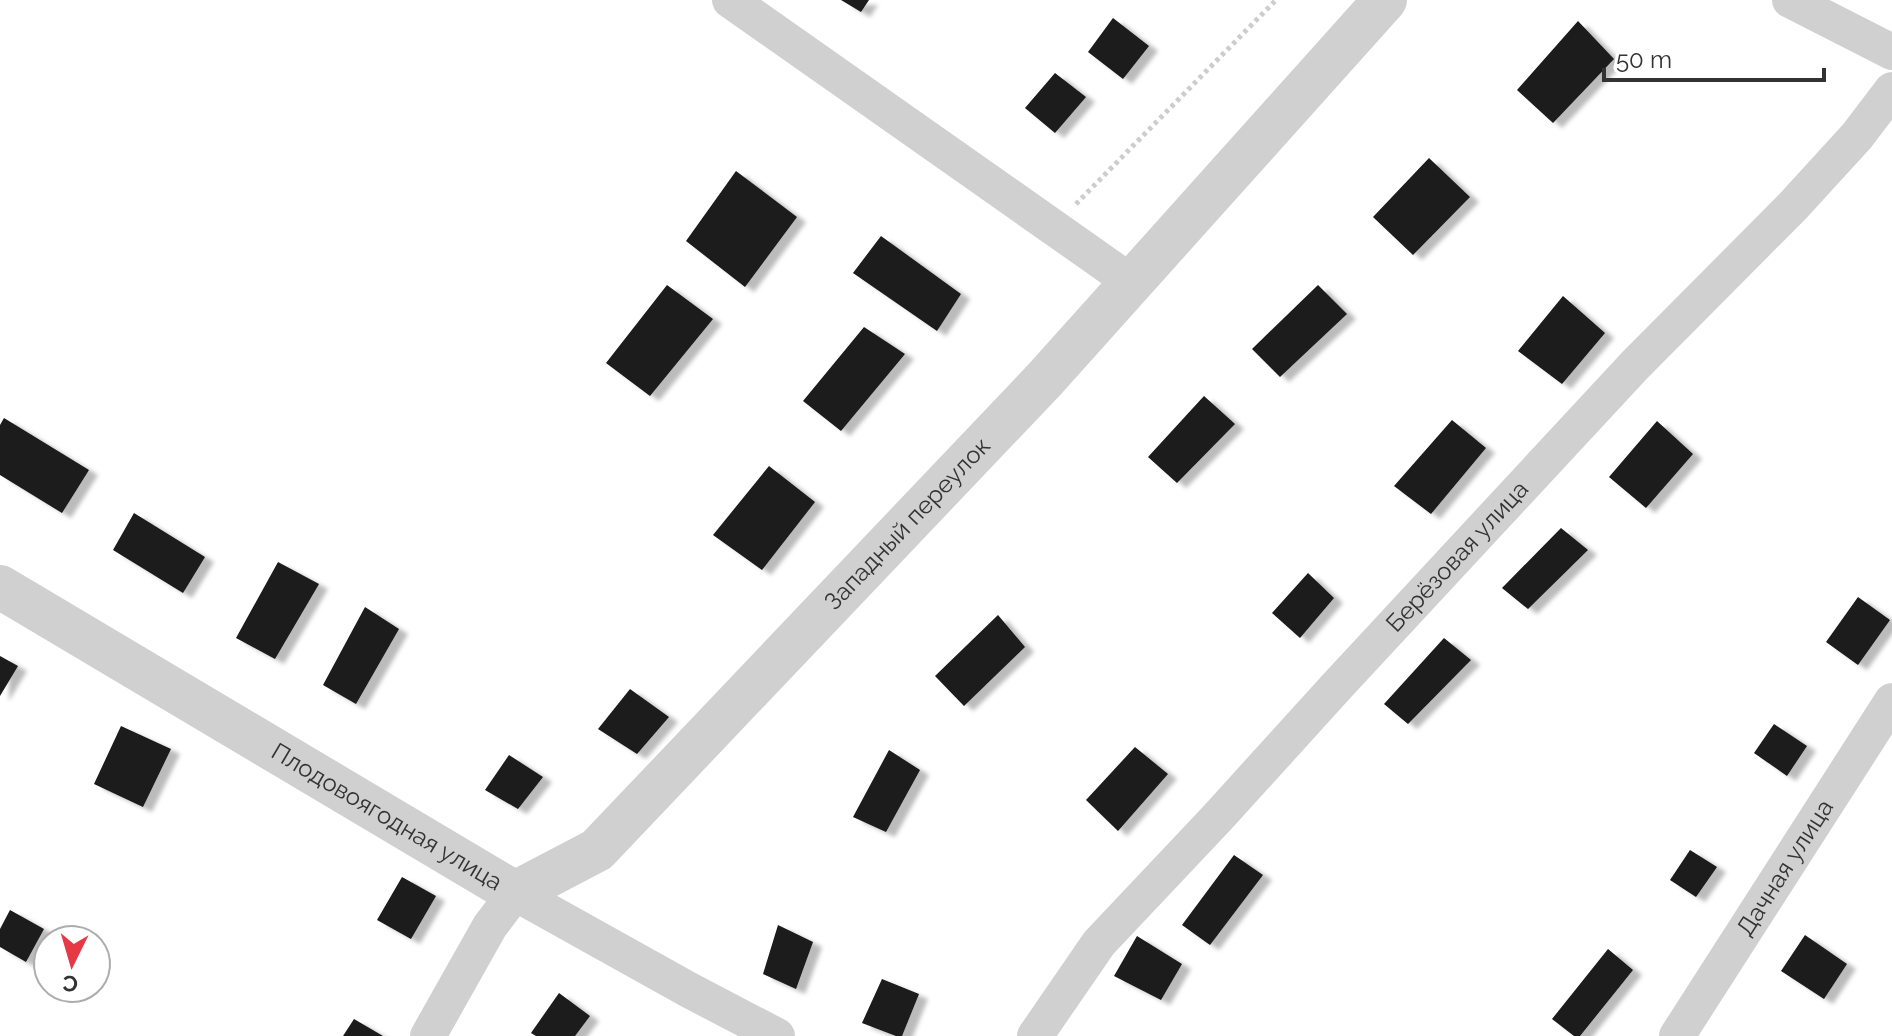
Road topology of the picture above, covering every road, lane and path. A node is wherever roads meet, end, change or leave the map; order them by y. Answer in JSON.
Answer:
{"nodes":[{"id":1,"x":730,"y":0,"type":"edge"},
{"id":2,"x":1276,"y":0,"type":"edge"},
{"id":3,"x":1385,"y":0,"type":"edge"},
{"id":4,"x":1790,"y":0,"type":"edge"},
{"id":5,"x":1892,"y":52,"type":"edge"},
{"id":6,"x":1892,"y":90,"type":"edge"},
{"id":7,"x":1052,"y":227,"type":"junction"},
{"id":8,"x":1131,"y":282,"type":"junction"},
{"id":9,"x":0,"y":587,"type":"edge"},
{"id":10,"x":1892,"y":701,"type":"edge"},
{"id":11,"x":515,"y":893,"type":"junction"},
{"id":12,"x":428,"y":1036,"type":"edge"},
{"id":13,"x":777,"y":1036,"type":"edge"},
{"id":14,"x":1035,"y":1036,"type":"edge"},
{"id":15,"x":1677,"y":1036,"type":"edge"}],
"edges":[{"from":1,"to":7,"type":"street"},
{"from":2,"to":7,"type":"path"},
{"from":3,"to":8,"type":"street","name":"Западный переулок"},
{"from":4,"to":5,"type":"street"},
{"from":6,"to":14,"type":"street","name":"Берёзовая улица"},
{"from":7,"to":8,"type":"street"},
{"from":8,"to":11,"type":"street","name":"Западный переулок"},
{"from":9,"to":11,"type":"street","name":"Плодовоягодная улица"},
{"from":10,"to":15,"type":"street","name":"Дачная улица"},
{"from":11,"to":12,"type":"street","name":"Западный переулок"},
{"from":11,"to":13,"type":"street","name":"Плодовоягодная улица"}]}
